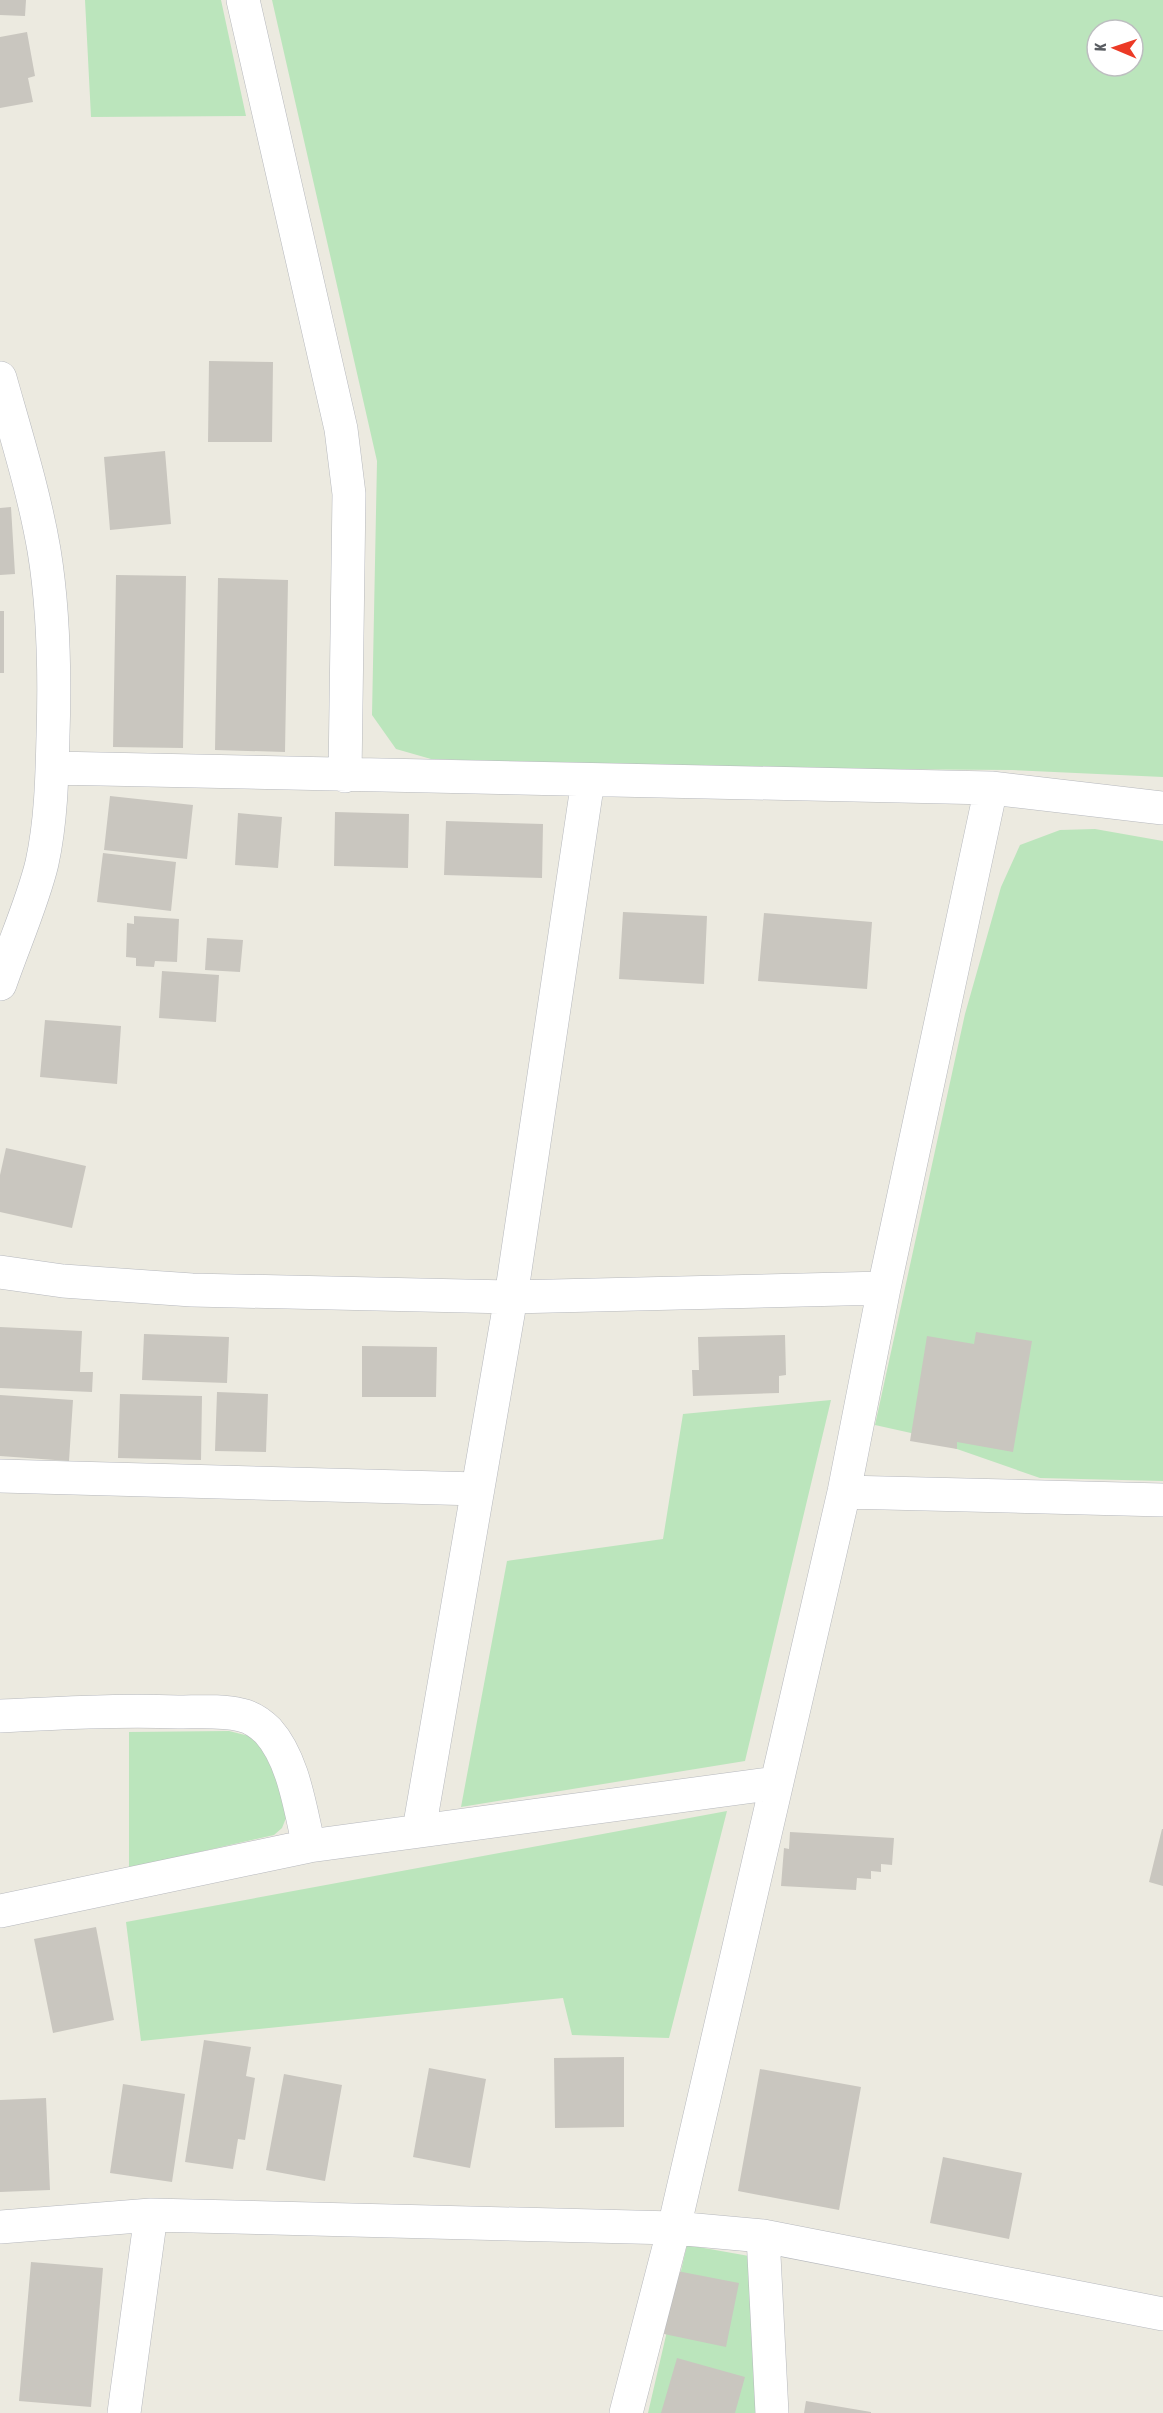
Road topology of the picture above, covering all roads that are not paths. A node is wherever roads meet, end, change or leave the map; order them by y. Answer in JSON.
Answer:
{"nodes":[{"id":1,"x":243,"y":0,"type":"edge"},
{"id":2,"x":0,"y":378,"type":"edge"},
{"id":3,"x":53,"y":768,"type":"junction"},
{"id":4,"x":345,"y":776,"type":"junction"},
{"id":5,"x":588,"y":780,"type":"junction"},
{"id":6,"x":991,"y":788,"type":"junction"},
{"id":7,"x":1163,"y":808,"type":"edge"},
{"id":8,"x":0,"y":984,"type":"edge"},
{"id":9,"x":0,"y":1272,"type":"edge"},
{"id":10,"x":884,"y":1288,"type":"junction"},
{"id":11,"x":511,"y":1297,"type":"junction"},
{"id":12,"x":0,"y":1476,"type":"edge"},
{"id":13,"x":478,"y":1489,"type":"junction"},
{"id":14,"x":844,"y":1492,"type":"junction"},
{"id":15,"x":1163,"y":1500,"type":"edge"},
{"id":16,"x":0,"y":1716,"type":"edge"},
{"id":17,"x":776,"y":1783,"type":"junction"},
{"id":18,"x":419,"y":1830,"type":"junction"},
{"id":19,"x":309,"y":1846,"type":"junction"},
{"id":20,"x":0,"y":1911,"type":"edge"},
{"id":21,"x":151,"y":2214,"type":"junction"},
{"id":22,"x":0,"y":2228,"type":"edge"},
{"id":23,"x":674,"y":2228,"type":"junction"},
{"id":24,"x":764,"y":2236,"type":"junction"},
{"id":25,"x":1163,"y":2314,"type":"edge"},
{"id":26,"x":124,"y":2413,"type":"edge"},
{"id":27,"x":626,"y":2413,"type":"edge"},
{"id":28,"x":772,"y":2413,"type":"edge"}],
"edges":[{"from":1,"to":4,"type":"street"},
{"from":2,"to":3,"type":"street"},
{"from":3,"to":4,"type":"street"},
{"from":3,"to":8,"type":"street"},
{"from":4,"to":5,"type":"street"},
{"from":5,"to":6,"type":"street"},
{"from":5,"to":11,"type":"street"},
{"from":6,"to":7,"type":"street"},
{"from":6,"to":10,"type":"street"},
{"from":9,"to":11,"type":"street"},
{"from":10,"to":11,"type":"street"},
{"from":10,"to":14,"type":"street"},
{"from":11,"to":13,"type":"street"},
{"from":12,"to":13,"type":"street"},
{"from":13,"to":18,"type":"street"},
{"from":14,"to":15,"type":"street"},
{"from":14,"to":17,"type":"street"},
{"from":16,"to":19,"type":"street"},
{"from":17,"to":18,"type":"street"},
{"from":17,"to":23,"type":"street"},
{"from":18,"to":19,"type":"street"},
{"from":19,"to":20,"type":"street"},
{"from":21,"to":22,"type":"street"},
{"from":21,"to":23,"type":"street"},
{"from":21,"to":26,"type":"street"},
{"from":23,"to":24,"type":"street"},
{"from":23,"to":27,"type":"street"},
{"from":24,"to":25,"type":"street"},
{"from":24,"to":28,"type":"street"}]}
